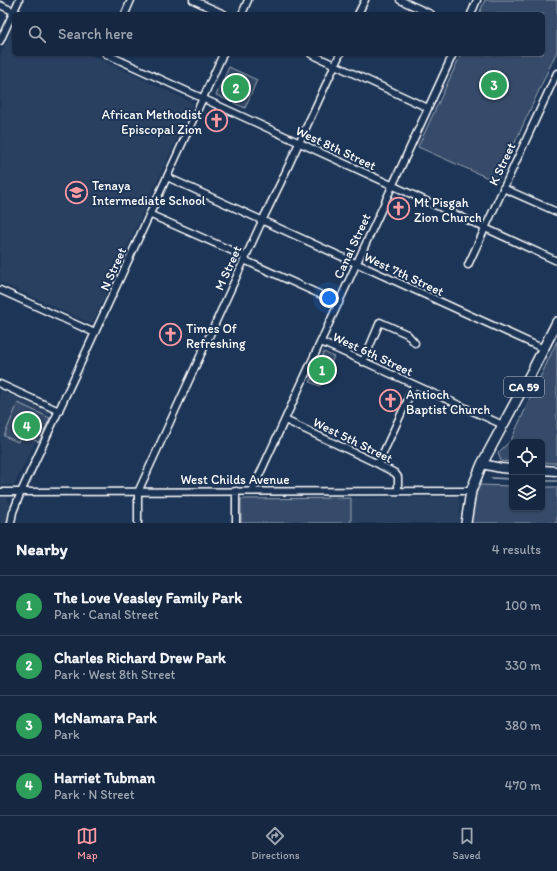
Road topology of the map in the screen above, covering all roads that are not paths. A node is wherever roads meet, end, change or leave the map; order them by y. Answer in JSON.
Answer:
{"nodes":[{"id":1,"x":19,"y":0,"type":"edge"},
{"id":2,"x":131,"y":0,"type":"edge"},
{"id":3,"x":194,"y":0,"type":"edge"},
{"id":4,"x":248,"y":0,"type":"edge"},
{"id":5,"x":365,"y":0,"type":"edge"},
{"id":6,"x":400,"y":0,"type":"edge"},
{"id":7,"x":477,"y":0,"type":"edge"},
{"id":8,"x":0,"y":6,"type":"edge"},
{"id":9,"x":14,"y":12,"type":"edge"},
{"id":10,"x":16,"y":12,"type":"edge"},
{"id":11,"x":126,"y":12,"type":"edge"},
{"id":12,"x":220,"y":12,"type":"edge"},
{"id":13,"x":243,"y":12,"type":"edge"},
{"id":14,"x":359,"y":12,"type":"edge"},
{"id":15,"x":426,"y":12,"type":"edge"},
{"id":16,"x":472,"y":12,"type":"edge"},
{"id":17,"x":12,"y":20,"type":"edge"},
{"id":18,"x":0,"y":41,"type":"edge"},
{"id":19,"x":110,"y":56,"type":"edge"},
{"id":20,"x":222,"y":56,"type":"edge"},
{"id":21,"x":315,"y":56,"type":"edge"},
{"id":22,"x":339,"y":56,"type":"edge"},
{"id":23,"x":452,"y":56,"type":"edge"},
{"id":24,"x":335,"y":65,"type":"junction"},
{"id":25,"x":557,"y":73,"type":"edge"},
{"id":26,"x":204,"y":99,"type":"junction"},
{"id":27,"x":428,"y":108,"type":"junction"},
{"id":28,"x":299,"y":143,"type":"junction"},
{"id":29,"x":167,"y":178,"type":"junction"},
{"id":30,"x":392,"y":186,"type":"junction"},
{"id":31,"x":503,"y":188,"type":"junction"},
{"id":32,"x":557,"y":212,"type":"edge"},
{"id":33,"x":150,"y":214,"type":"junction"},
{"id":34,"x":262,"y":221,"type":"junction"},
{"id":35,"x":485,"y":228,"type":"junction"},
{"id":36,"x":245,"y":258,"type":"junction"},
{"id":37,"x":557,"y":261,"type":"edge"},
{"id":38,"x":356,"y":264,"type":"junction"},
{"id":39,"x":468,"y":265,"type":"dead end"},
{"id":40,"x":0,"y":290,"type":"edge"},
{"id":41,"x":339,"y":303,"type":"junction"},
{"id":42,"x":557,"y":322,"type":"edge"},
{"id":43,"x":95,"y":334,"type":"junction"},
{"id":44,"x":321,"y":342,"type":"junction"},
{"id":45,"x":415,"y":343,"type":"dead end"},
{"id":46,"x":544,"y":349,"type":"junction"},
{"id":47,"x":363,"y":362,"type":"junction"},
{"id":48,"x":0,"y":384,"type":"edge"},
{"id":49,"x":414,"y":386,"type":"junction"},
{"id":50,"x":59,"y":411,"type":"junction"},
{"id":51,"x":285,"y":420,"type":"junction"},
{"id":52,"x":503,"y":425,"type":"junction"},
{"id":53,"x":378,"y":464,"type":"junction"},
{"id":54,"x":482,"y":464,"type":"junction"},
{"id":55,"x":509,"y":469,"type":"edge"},
{"id":56,"x":545,"y":470,"type":"edge"},
{"id":57,"x":557,"y":471,"type":"edge"},
{"id":58,"x":236,"y":491,"type":"junction"},
{"id":59,"x":252,"y":491,"type":"junction"},
{"id":60,"x":398,"y":491,"type":"junction"},
{"id":61,"x":471,"y":491,"type":"junction"},
{"id":62,"x":0,"y":492,"type":"edge"},
{"id":63,"x":21,"y":492,"type":"junction"},
{"id":64,"x":138,"y":492,"type":"junction"},
{"id":65,"x":10,"y":523,"type":"edge"},
{"id":66,"x":138,"y":523,"type":"edge"},
{"id":67,"x":236,"y":523,"type":"edge"},
{"id":68,"x":466,"y":523,"type":"edge"}],
"edges":[{"from":1,"to":10,"type":"street"},
{"from":2,"to":11,"type":"street"},
{"from":3,"to":12,"type":"street"},
{"from":4,"to":13,"type":"street"},
{"from":5,"to":14,"type":"street"},
{"from":6,"to":15,"type":"street"},
{"from":7,"to":16,"type":"street"},
{"from":8,"to":9,"type":"street"},
{"from":17,"to":18,"type":"street"},
{"from":19,"to":26,"type":"street","name":"West 8th Street"},
{"from":20,"to":26,"type":"street","name":"N Street"},
{"from":21,"to":24,"type":"street"},
{"from":22,"to":24,"type":"street","name":"M Street"},
{"from":23,"to":27,"type":"street","name":"Canal Street"},
{"from":24,"to":27,"type":"street"},
{"from":24,"to":28,"type":"street","name":"M Street"},
{"from":25,"to":31,"type":"street","name":"K Street"},
{"from":26,"to":28,"type":"street","name":"West 8th Street"},
{"from":26,"to":29,"type":"street","name":"N Street"},
{"from":27,"to":30,"type":"street","name":"Canal Street"},
{"from":28,"to":30,"type":"street","name":"West 8th Street"},
{"from":28,"to":34,"type":"street","name":"M Street"},
{"from":29,"to":33,"type":"street","name":"N Street"},
{"from":29,"to":34,"type":"street","name":"West 7th Street"},
{"from":30,"to":35,"type":"street","name":"West 8th Street"},
{"from":30,"to":38,"type":"street","name":"Canal Street"},
{"from":31,"to":32,"type":"street"},
{"from":31,"to":35,"type":"street","name":"K Street"},
{"from":33,"to":36,"type":"street"},
{"from":33,"to":43,"type":"street","name":"N Street"},
{"from":34,"to":36,"type":"street","name":"M Street"},
{"from":34,"to":38,"type":"street","name":"West 7th Street"},
{"from":35,"to":37,"type":"street","name":"West 8th Street"},
{"from":35,"to":39,"type":"street","name":"K Street"},
{"from":36,"to":41,"type":"street"},
{"from":36,"to":64,"type":"street","name":"M Street"},
{"from":38,"to":41,"type":"street","name":"Canal Street"},
{"from":38,"to":46,"type":"street","name":"West 7th Street"},
{"from":40,"to":43,"type":"street"},
{"from":41,"to":44,"type":"street","name":"Canal Street"},
{"from":42,"to":46,"type":"highway","number":"CA 59"},
{"from":43,"to":50,"type":"street","name":"N Street"},
{"from":44,"to":47,"type":"street","name":"West 6th Street"},
{"from":44,"to":51,"type":"street","name":"Canal Street"},
{"from":45,"to":47,"type":"street"},
{"from":46,"to":52,"type":"highway","number":"CA 59"},
{"from":47,"to":49,"type":"street","name":"West 6th Street"},
{"from":48,"to":50,"type":"street"},
{"from":49,"to":52,"type":"street","name":"West 6th Street"},
{"from":49,"to":53,"type":"street"},
{"from":50,"to":63,"type":"street","name":"N Street"},
{"from":51,"to":53,"type":"street","name":"West 5th Street"},
{"from":51,"to":59,"type":"street","name":"Canal Street"},
{"from":52,"to":54,"type":"highway","number":"CA 59"},
{"from":53,"to":60,"type":"street","name":"West 5th Street"},
{"from":54,"to":55,"type":"main road"},
{"from":54,"to":61,"type":"highway","number":"CA 59"},
{"from":56,"to":57,"type":"main road"},
{"from":58,"to":59,"type":"street","name":"West Childs Avenue"},
{"from":58,"to":64,"type":"street","name":"West Childs Avenue"},
{"from":58,"to":67,"type":"street"},
{"from":59,"to":60,"type":"street","name":"West Childs Avenue"},
{"from":60,"to":61,"type":"street","name":"West Childs Avenue"},
{"from":61,"to":68,"type":"highway","number":"CA 59"},
{"from":62,"to":63,"type":"street","name":"West Childs Avenue"},
{"from":63,"to":64,"type":"street","name":"West Childs Avenue"},
{"from":63,"to":65,"type":"street","name":"N Street"},
{"from":64,"to":66,"type":"street"}]}
